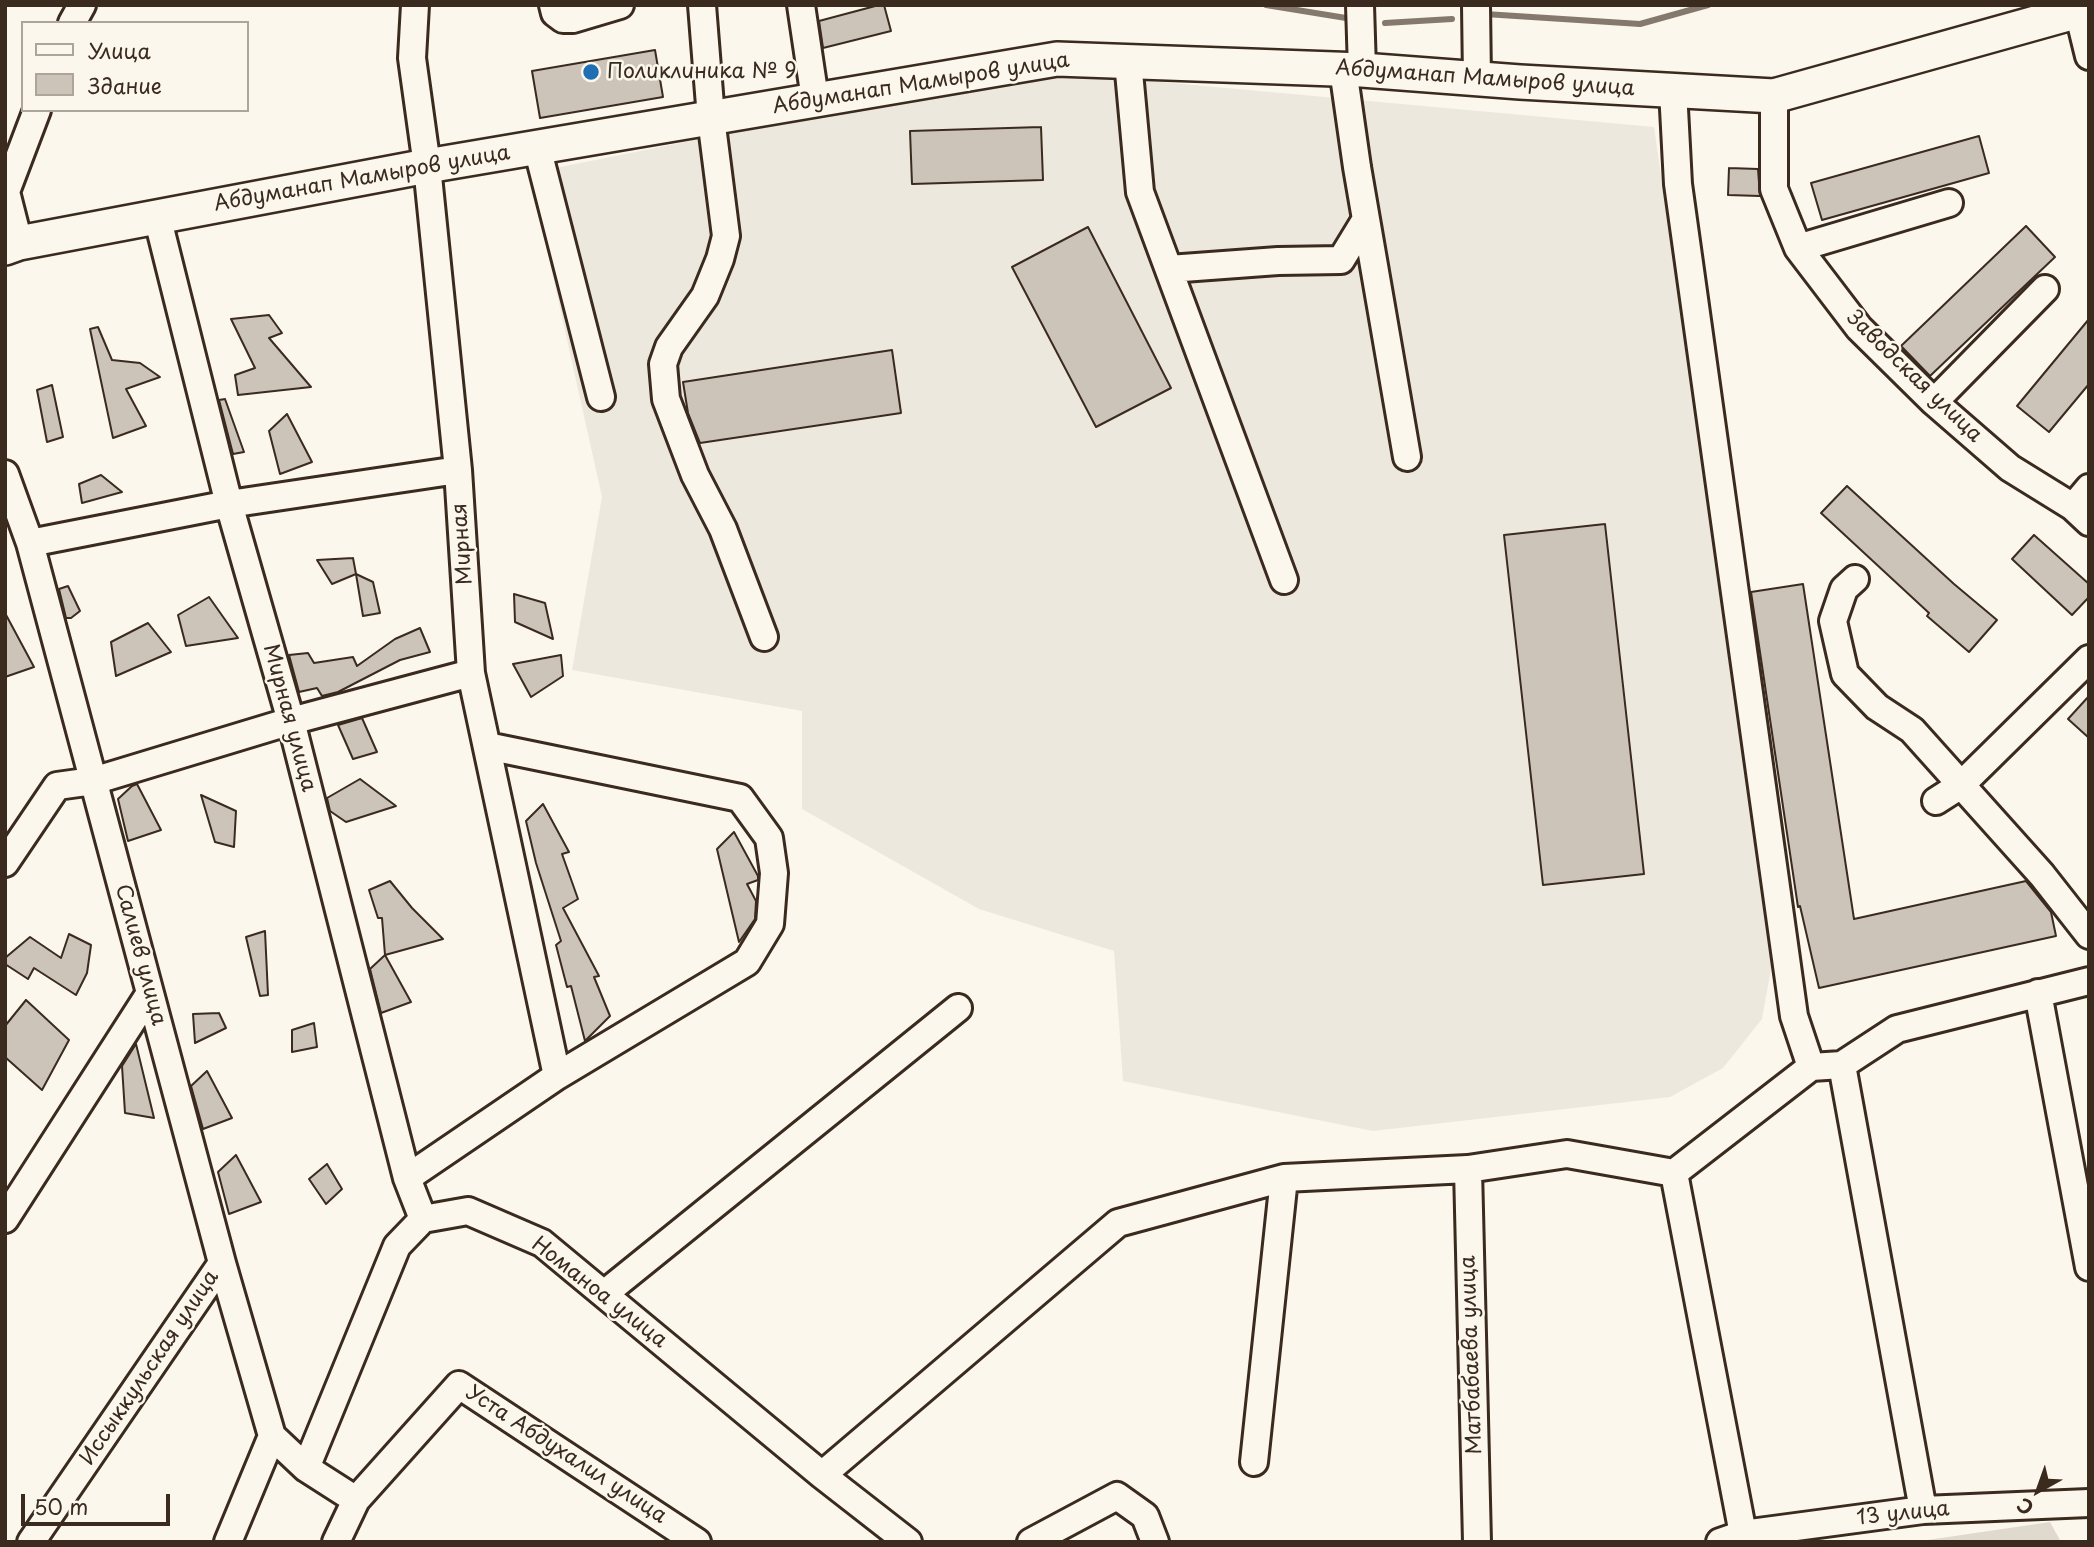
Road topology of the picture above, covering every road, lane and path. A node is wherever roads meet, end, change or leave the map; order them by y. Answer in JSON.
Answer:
{"nodes":[{"id":1,"x":82,"y":5,"type":"edge"},
{"id":2,"x":415,"y":5,"type":"edge"},
{"id":3,"x":553,"y":5,"type":"edge"},
{"id":4,"x":620,"y":5,"type":"edge"},
{"id":5,"x":702,"y":5,"type":"edge"},
{"id":6,"x":801,"y":5,"type":"edge"},
{"id":7,"x":1360,"y":5,"type":"edge"},
{"id":8,"x":1476,"y":5,"type":"edge"},
{"id":9,"x":2083,"y":9,"type":"edge"},
{"id":10,"x":73,"y":21,"type":"edge"},
{"id":11,"x":2089,"y":56,"type":"edge"},
{"id":12,"x":1128,"y":61,"type":"junction"},
{"id":13,"x":1353,"y":70,"type":"junction"},
{"id":14,"x":1477,"y":79,"type":"junction"},
{"id":15,"x":1673,"y":90,"type":"junction"},
{"id":16,"x":1774,"y":96,"type":"junction"},
{"id":17,"x":815,"y":99,"type":"junction"},
{"id":18,"x":36,"y":112,"type":"edge"},
{"id":19,"x":711,"y":118,"type":"junction"},
{"id":20,"x":537,"y":147,"type":"junction"},
{"id":21,"x":426,"y":166,"type":"junction"},
{"id":22,"x":6,"y":188,"type":"edge"},
{"id":23,"x":1949,"y":204,"type":"dead end"},
{"id":24,"x":157,"y":216,"type":"junction"},
{"id":25,"x":1366,"y":219,"type":"junction"},
{"id":26,"x":12,"y":246,"type":"edge"},
{"id":27,"x":1798,"y":248,"type":"junction"},
{"id":28,"x":1169,"y":269,"type":"junction"},
{"id":29,"x":2045,"y":289,"type":"dead end"},
{"id":30,"x":601,"y":397,"type":"dead end"},
{"id":31,"x":1934,"y":402,"type":"junction"},
{"id":32,"x":1407,"y":457,"type":"dead end"},
{"id":33,"x":458,"y":470,"type":"junction"},
{"id":34,"x":5,"y":474,"type":"edge"},
{"id":35,"x":229,"y":504,"type":"junction"},
{"id":36,"x":2085,"y":506,"type":"edge"},
{"id":37,"x":30,"y":543,"type":"junction"},
{"id":38,"x":1855,"y":579,"type":"dead end"},
{"id":39,"x":1284,"y":580,"type":"dead end"},
{"id":40,"x":764,"y":637,"type":"dead end"},
{"id":41,"x":2089,"y":659,"type":"edge"},
{"id":42,"x":471,"y":673,"type":"junction"},
{"id":43,"x":290,"y":721,"type":"junction"},
{"id":44,"x":487,"y":746,"type":"junction"},
{"id":45,"x":93,"y":781,"type":"junction"},
{"id":46,"x":1961,"y":785,"type":"junction"},
{"id":47,"x":1936,"y":801,"type":"dead end"},
{"id":48,"x":5,"y":863,"type":"edge"},
{"id":49,"x":2089,"y":935,"type":"edge"},
{"id":50,"x":2089,"y":981,"type":"edge"},
{"id":51,"x":150,"y":993,"type":"junction"},
{"id":52,"x":2038,"y":993,"type":"junction"},
{"id":53,"x":958,"y":1008,"type":"dead end"},
{"id":54,"x":1842,"y":1065,"type":"junction"},
{"id":55,"x":1811,"y":1067,"type":"junction"},
{"id":56,"x":557,"y":1076,"type":"junction"},
{"id":57,"x":1468,"y":1169,"type":"junction"},
{"id":58,"x":1674,"y":1173,"type":"junction"},
{"id":59,"x":407,"y":1178,"type":"junction"},
{"id":60,"x":1284,"y":1178,"type":"junction"},
{"id":61,"x":5,"y":1219,"type":"edge"},
{"id":62,"x":424,"y":1219,"type":"junction"},
{"id":63,"x":222,"y":1263,"type":"junction"},
{"id":64,"x":2089,"y":1267,"type":"edge"},
{"id":65,"x":604,"y":1294,"type":"junction"},
{"id":66,"x":272,"y":1436,"type":"junction"},
{"id":67,"x":1254,"y":1462,"type":"dead end"},
{"id":68,"x":306,"y":1468,"type":"junction"},
{"id":69,"x":822,"y":1475,"type":"junction"},
{"id":70,"x":356,"y":1500,"type":"junction"},
{"id":71,"x":2089,"y":1503,"type":"edge"},
{"id":72,"x":1923,"y":1510,"type":"junction"},
{"id":73,"x":1731,"y":1538,"type":"edge"},
{"id":74,"x":30,"y":1542,"type":"edge"},
{"id":75,"x":228,"y":1542,"type":"edge"},
{"id":76,"x":336,"y":1542,"type":"edge"},
{"id":77,"x":697,"y":1542,"type":"edge"},
{"id":78,"x":908,"y":1542,"type":"edge"},
{"id":79,"x":1031,"y":1542,"type":"edge"},
{"id":80,"x":1156,"y":1542,"type":"edge"},
{"id":81,"x":1477,"y":1542,"type":"edge"}],
"edges":[{"from":1,"to":10,"type":"street"},
{"from":2,"to":21,"type":"street","name":"Мирная"},
{"from":3,"to":4,"type":"street"},
{"from":5,"to":19,"type":"street"},
{"from":6,"to":17,"type":"street"},
{"from":7,"to":13,"type":"street"},
{"from":8,"to":14,"type":"street"},
{"from":9,"to":11,"type":"street"},
{"from":9,"to":16,"type":"main road","name":"Абдуманап Мамыров улица"},
{"from":12,"to":13,"type":"main road","name":"Абдуманап Мамыров улица"},
{"from":12,"to":17,"type":"main road","name":"Абдуманап Мамыров улица"},
{"from":12,"to":28,"type":"street"},
{"from":13,"to":14,"type":"main road","name":"Абдуманап Мамыров улица"},
{"from":13,"to":25,"type":"street"},
{"from":14,"to":15,"type":"main road","name":"Абдуманап Мамыров улица"},
{"from":15,"to":16,"type":"main road","name":"Абдуманап Мамыров улица"},
{"from":15,"to":55,"type":"street"},
{"from":16,"to":27,"type":"street","name":"Заводская улица"},
{"from":17,"to":19,"type":"main road","name":"Абдуманап Мамыров улица"},
{"from":18,"to":22,"type":"street"},
{"from":19,"to":20,"type":"main road","name":"Абдуманап Мамыров улица"},
{"from":19,"to":40,"type":"street"},
{"from":20,"to":21,"type":"main road","name":"Абдуманап Мамыров улица"},
{"from":20,"to":30,"type":"street"},
{"from":21,"to":24,"type":"main road","name":"Абдуманап Мамыров улица"},
{"from":21,"to":33,"type":"street","name":"Мирная"},
{"from":22,"to":26,"type":"street"},
{"from":23,"to":27,"type":"street"},
{"from":24,"to":26,"type":"main road","name":"Абдуманап Мамыров улица"},
{"from":24,"to":35,"type":"street","name":"Мирная улица"},
{"from":25,"to":28,"type":"street"},
{"from":25,"to":32,"type":"street"},
{"from":27,"to":31,"type":"street","name":"Заводская улица"},
{"from":28,"to":39,"type":"street"},
{"from":29,"to":31,"type":"street"},
{"from":31,"to":36,"type":"street","name":"Заводская улица"},
{"from":33,"to":35,"type":"street"},
{"from":33,"to":42,"type":"street","name":"Мирная"},
{"from":34,"to":37,"type":"street","name":"Салиев улица"},
{"from":35,"to":37,"type":"street"},
{"from":35,"to":43,"type":"street","name":"Мирная улица"},
{"from":37,"to":45,"type":"street","name":"Салиев улица"},
{"from":38,"to":46,"type":"street"},
{"from":41,"to":46,"type":"street"},
{"from":42,"to":43,"type":"street"},
{"from":42,"to":44,"type":"street","name":"Мирная"},
{"from":43,"to":45,"type":"street"},
{"from":43,"to":59,"type":"street","name":"Мирная улица"},
{"from":44,"to":56,"type":"street","name":"Мирная"},
{"from":44,"to":56,"type":"street"},
{"from":45,"to":48,"type":"street"},
{"from":45,"to":51,"type":"street","name":"Салиев улица"},
{"from":46,"to":47,"type":"street"},
{"from":46,"to":49,"type":"street"},
{"from":50,"to":52,"type":"street"},
{"from":51,"to":61,"type":"street"},
{"from":51,"to":63,"type":"street","name":"Салиев улица"},
{"from":52,"to":54,"type":"street"},
{"from":52,"to":64,"type":"street"},
{"from":53,"to":65,"type":"street"},
{"from":54,"to":55,"type":"street"},
{"from":54,"to":72,"type":"street"},
{"from":55,"to":58,"type":"street"},
{"from":56,"to":59,"type":"street"},
{"from":57,"to":58,"type":"street"},
{"from":57,"to":60,"type":"street"},
{"from":57,"to":81,"type":"street","name":"Матбабаева улица"},
{"from":58,"to":73,"type":"street"},
{"from":59,"to":62,"type":"street","name":"Мирная улица"},
{"from":60,"to":67,"type":"street"},
{"from":60,"to":69,"type":"street"},
{"from":62,"to":65,"type":"street","name":"Номаноа улица"},
{"from":62,"to":68,"type":"street"},
{"from":63,"to":66,"type":"street","name":"Салиев улица"},
{"from":63,"to":74,"type":"street","name":"Иссыккульская улица"},
{"from":65,"to":69,"type":"street","name":"Номаноа улица"},
{"from":66,"to":68,"type":"street"},
{"from":66,"to":75,"type":"street"},
{"from":68,"to":70,"type":"street"},
{"from":69,"to":78,"type":"street","name":"Номаноа улица"},
{"from":70,"to":76,"type":"street","name":"Уста Абдухалил улица"},
{"from":70,"to":77,"type":"street","name":"Уста Абдухалил улица"},
{"from":71,"to":72,"type":"street","name":"13 улица"},
{"from":72,"to":73,"type":"street","name":"13 улица"},
{"from":79,"to":80,"type":"street"}]}
